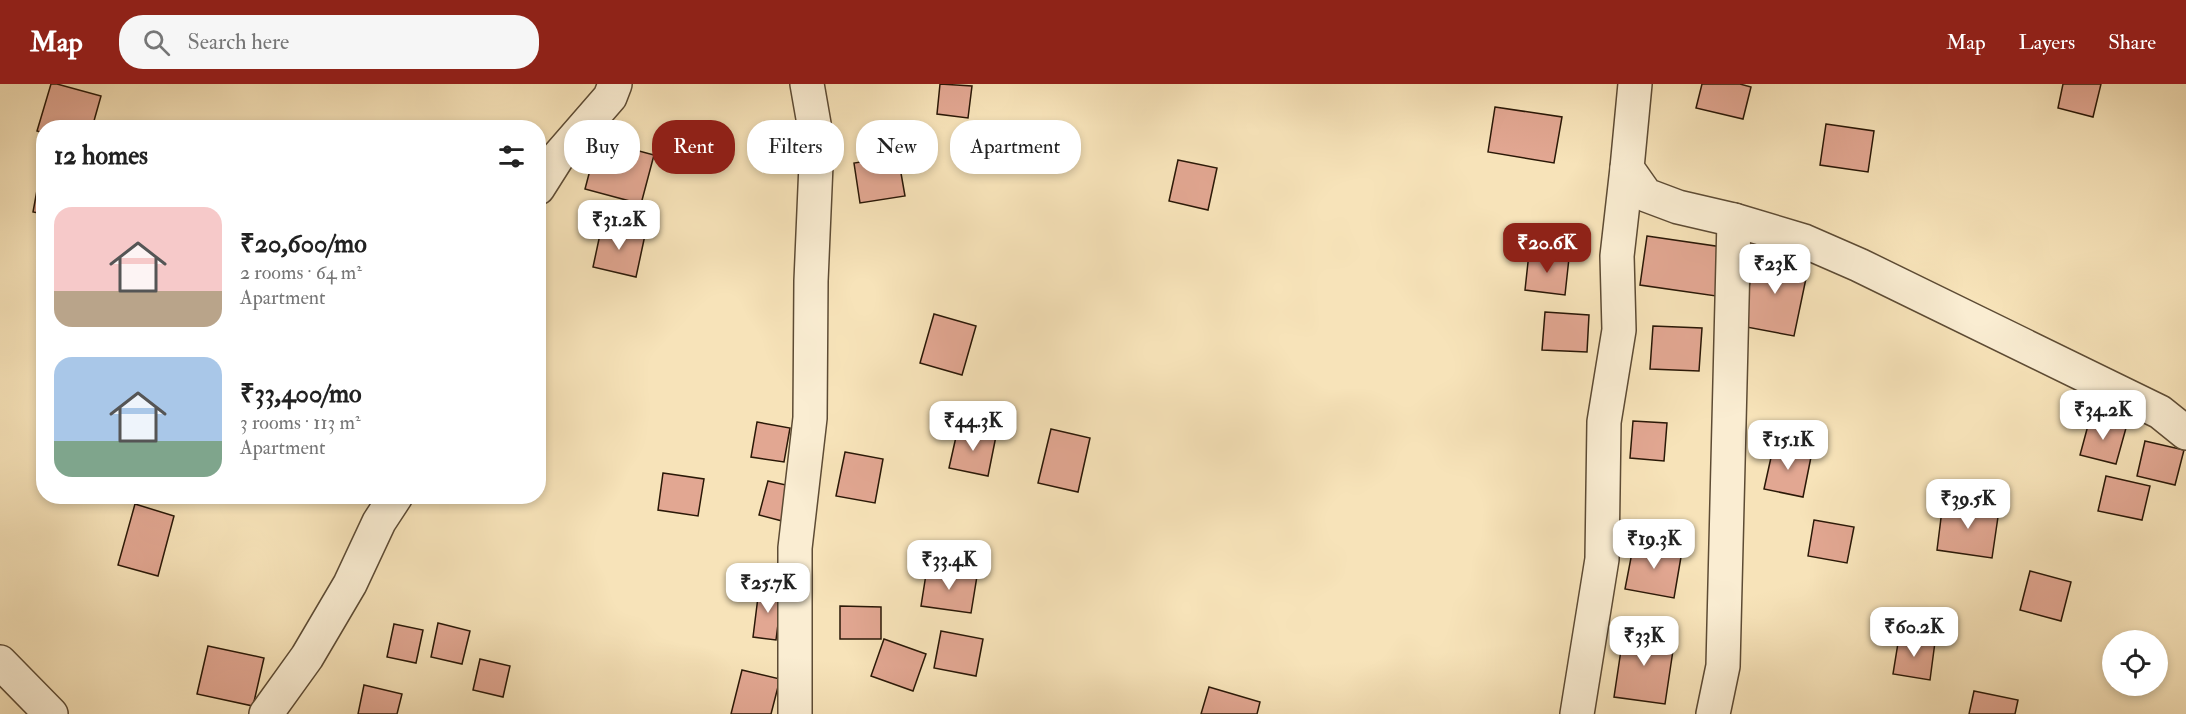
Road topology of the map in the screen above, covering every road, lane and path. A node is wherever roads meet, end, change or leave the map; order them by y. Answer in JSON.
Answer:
{"nodes":[{"id":1,"x":615,"y":84,"type":"edge"},
{"id":2,"x":807,"y":84,"type":"edge"},
{"id":3,"x":1635,"y":84,"type":"edge"},
{"id":4,"x":1627,"y":168,"type":"junction"},
{"id":5,"x":546,"y":175,"type":"edge"},
{"id":6,"x":1734,"y":220,"type":"junction"},
{"id":7,"x":2186,"y":432,"type":"edge"},
{"id":8,"x":391,"y":504,"type":"edge"},
{"id":9,"x":0,"y":662,"type":"edge"},
{"id":10,"x":51,"y":714,"type":"edge"},
{"id":11,"x":266,"y":714,"type":"edge"},
{"id":12,"x":795,"y":714,"type":"edge"},
{"id":13,"x":1577,"y":714,"type":"edge"},
{"id":14,"x":1713,"y":714,"type":"edge"}],
"edges":[{"from":1,"to":5,"type":"street"},
{"from":2,"to":12,"type":"street"},
{"from":3,"to":4,"type":"street"},
{"from":4,"to":6,"type":"street"},
{"from":4,"to":13,"type":"street"},
{"from":6,"to":7,"type":"street"},
{"from":6,"to":14,"type":"street"},
{"from":8,"to":11,"type":"street"},
{"from":9,"to":10,"type":"street"}]}
